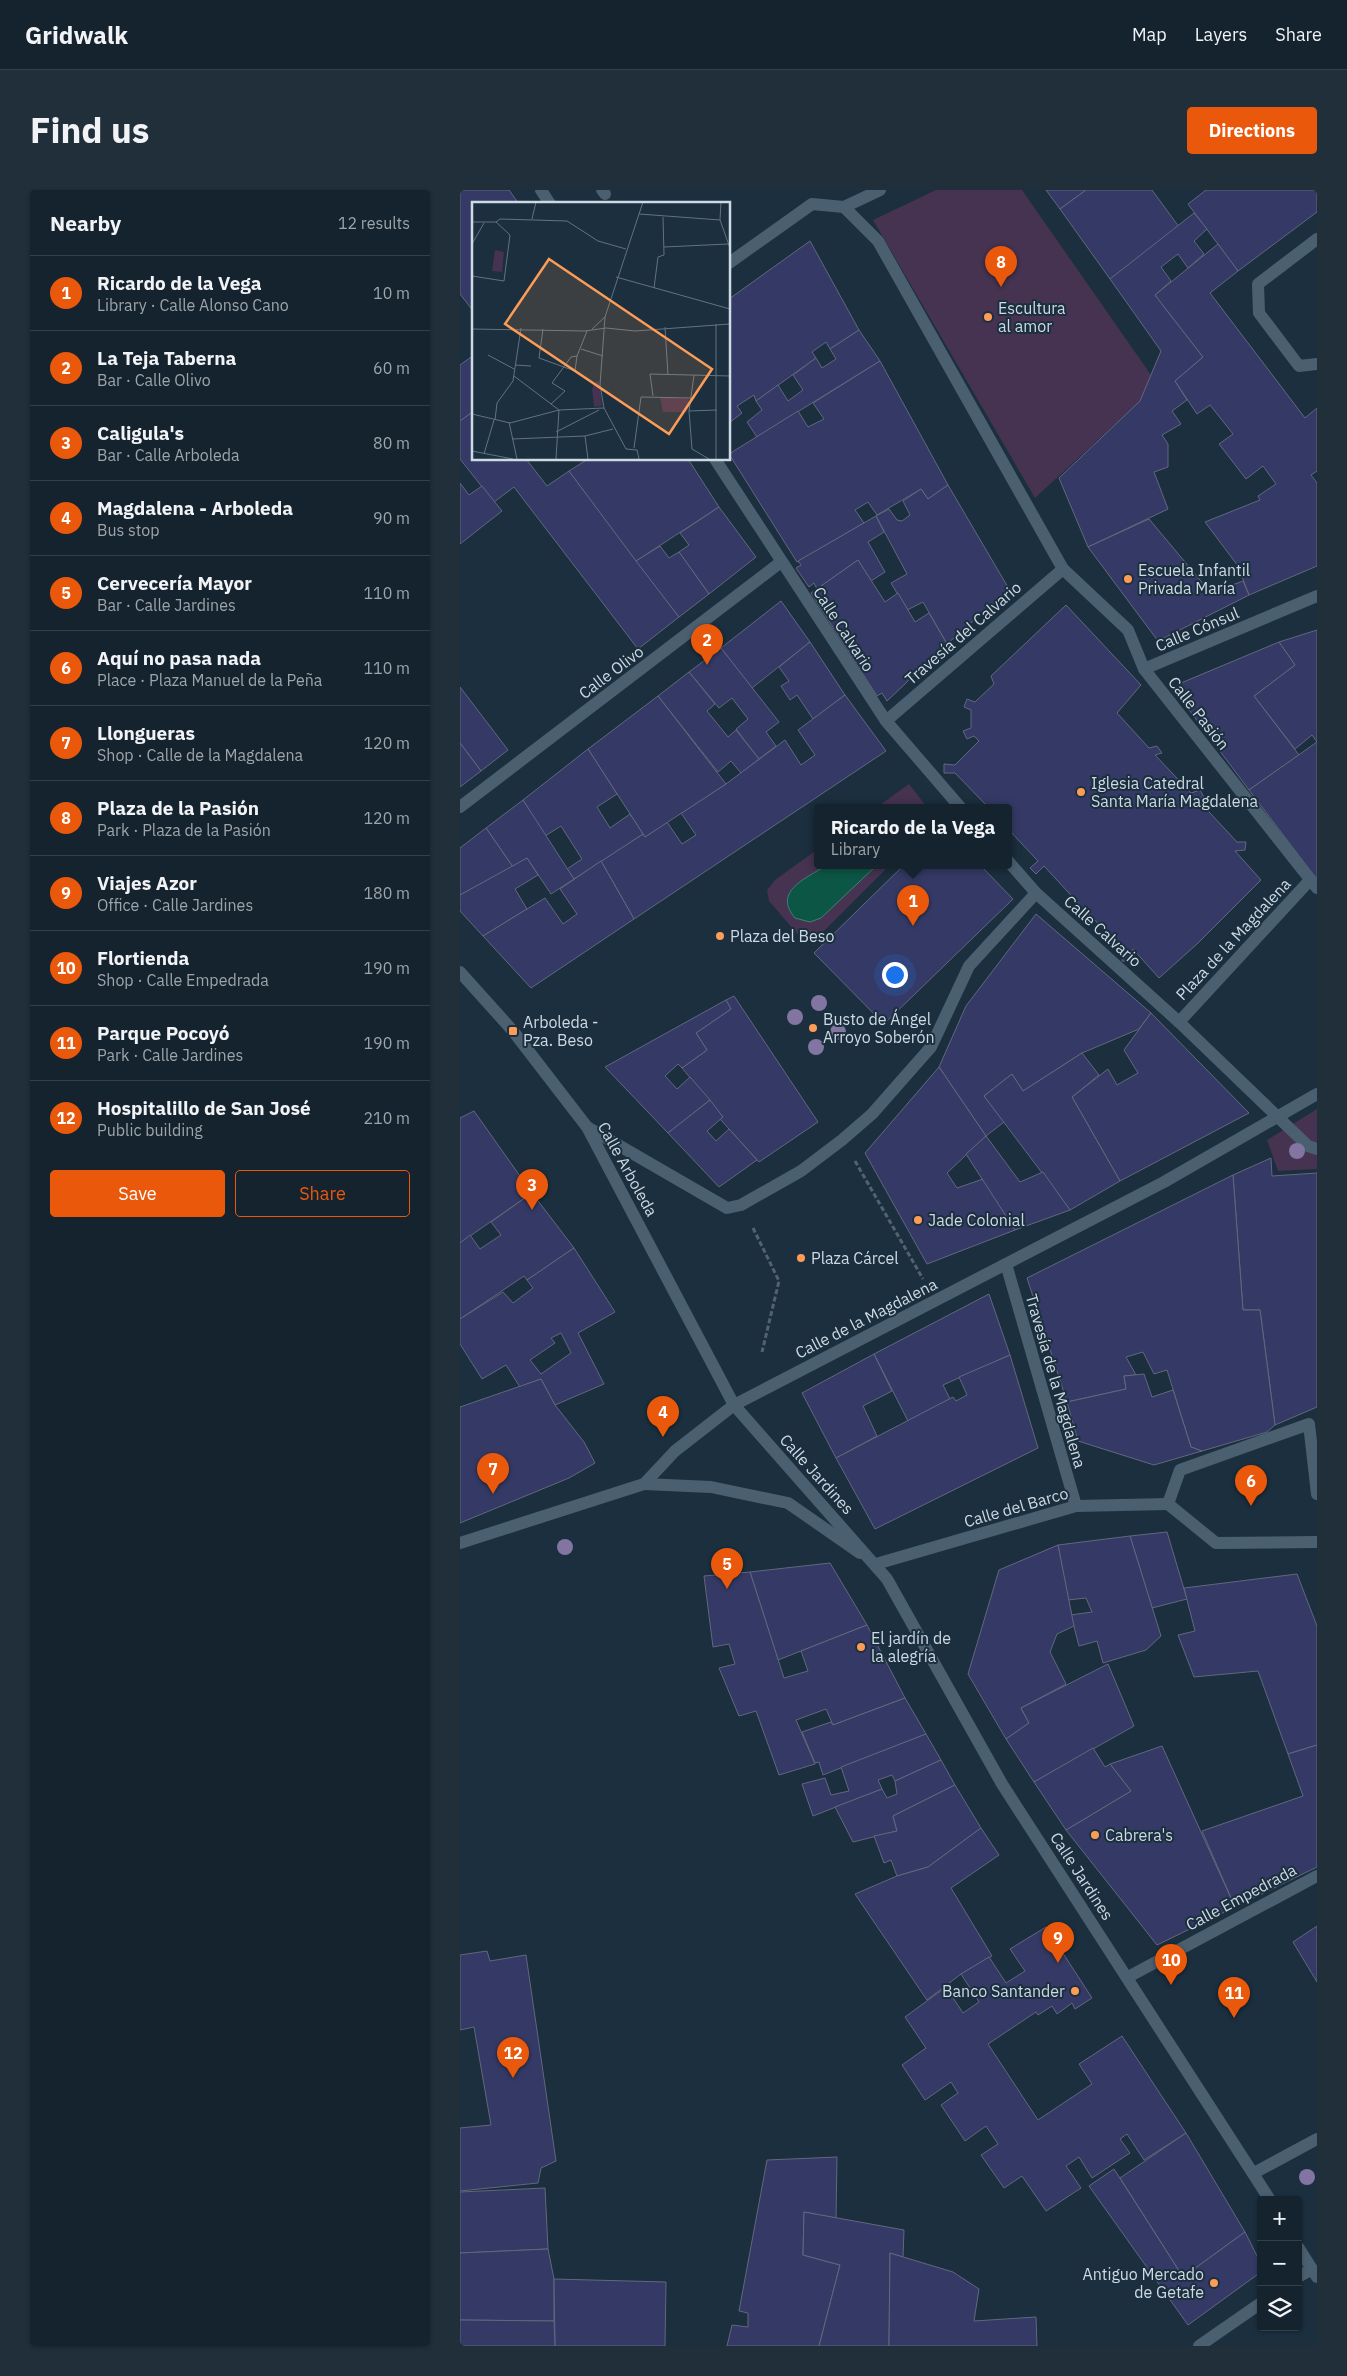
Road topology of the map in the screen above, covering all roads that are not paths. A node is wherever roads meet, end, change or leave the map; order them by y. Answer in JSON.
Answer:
{"nodes":[{"id":1,"x":542,"y":190,"type":"edge"},
{"id":2,"x":880,"y":190,"type":"edge"},
{"id":3,"x":549,"y":202,"type":"edge"},
{"id":4,"x":844,"y":207,"type":"junction"},
{"id":5,"x":1317,"y":239,"type":"edge"},
{"id":6,"x":730,"y":262,"type":"edge"},
{"id":7,"x":1317,"y":364,"type":"edge"},
{"id":8,"x":716,"y":460,"type":"edge"},
{"id":9,"x":781,"y":562,"type":"junction"},
{"id":10,"x":1062,"y":569,"type":"junction"},
{"id":11,"x":1317,"y":596,"type":"edge"},
{"id":12,"x":1144,"y":669,"type":"junction"},
{"id":13,"x":886,"y":721,"type":"junction"},
{"id":14,"x":957,"y":804,"type":"edge"},
{"id":15,"x":460,"y":807,"type":"edge"},
{"id":16,"x":1012,"y":866,"type":"edge"},
{"id":17,"x":1314,"y":884,"type":"edge"},
{"id":18,"x":1036,"y":893,"type":"junction"},
{"id":19,"x":460,"y":972,"type":"edge"},
{"id":20,"x":1179,"y":1022,"type":"junction"},
{"id":21,"x":1317,"y":1094,"type":"edge"},
{"id":22,"x":1283,"y":1114,"type":"junction"},
{"id":23,"x":587,"y":1127,"type":"junction"},
{"id":24,"x":1317,"y":1149,"type":"edge"},
{"id":25,"x":1006,"y":1264,"type":"junction"},
{"id":26,"x":734,"y":1405,"type":"junction"},
{"id":27,"x":1313,"y":1423,"type":"edge"},
{"id":28,"x":644,"y":1484,"type":"junction"},
{"id":29,"x":1317,"y":1494,"type":"edge"},
{"id":30,"x":1168,"y":1504,"type":"junction"},
{"id":31,"x":1076,"y":1506,"type":"junction"},
{"id":32,"x":1317,"y":1542,"type":"edge"},
{"id":33,"x":460,"y":1544,"type":"edge"},
{"id":34,"x":876,"y":1564,"type":"junction"},
{"id":35,"x":1317,"y":1876,"type":"edge"},
{"id":36,"x":1128,"y":1977,"type":"junction"},
{"id":37,"x":1317,"y":2139,"type":"edge"},
{"id":38,"x":1254,"y":2173,"type":"junction"},
{"id":39,"x":1268,"y":2196,"type":"edge"},
{"id":40,"x":1302,"y":2252,"type":"edge"},
{"id":41,"x":1314,"y":2272,"type":"edge"},
{"id":42,"x":1302,"y":2276,"type":"edge"},
{"id":43,"x":1257,"y":2306,"type":"edge"},
{"id":44,"x":1199,"y":2346,"type":"edge"}],
"edges":[{"from":1,"to":3,"type":"street"},
{"from":2,"to":4,"type":"street"},
{"from":4,"to":6,"type":"street"},
{"from":4,"to":10,"type":"street","name":"Calle Pasión"},
{"from":5,"to":7,"type":"street"},
{"from":8,"to":9,"type":"street","name":"Calle Calvario"},
{"from":9,"to":13,"type":"street","name":"Calle Calvario"},
{"from":9,"to":15,"type":"street","name":"Calle Olivo"},
{"from":10,"to":12,"type":"street","name":"Calle Pasión"},
{"from":10,"to":13,"type":"street","name":"Travesía del Calvario"},
{"from":11,"to":12,"type":"street","name":"Calle Cónsul"},
{"from":12,"to":17,"type":"street","name":"Calle Pasión"},
{"from":13,"to":14,"type":"street","name":"Calle Calvario"},
{"from":16,"to":18,"type":"street","name":"Calle Calvario"},
{"from":17,"to":20,"type":"street","name":"Plaza de la Magdalena"},
{"from":18,"to":20,"type":"street","name":"Calle Calvario"},
{"from":18,"to":23,"type":"street"},
{"from":19,"to":23,"type":"street","name":"Calle Arboleda"},
{"from":20,"to":22,"type":"street","name":"Plaza de la Magdalena"},
{"from":21,"to":22,"type":"street"},
{"from":22,"to":24,"type":"street","name":"Plaza de la Magdalena"},
{"from":22,"to":25,"type":"street","name":"Calle de la Magdalena"},
{"from":23,"to":26,"type":"street","name":"Calle Arboleda"},
{"from":25,"to":26,"type":"street","name":"Calle de la Magdalena"},
{"from":25,"to":31,"type":"street","name":"Travesía de la Magdalena"},
{"from":26,"to":28,"type":"street","name":"Calle de la Magdalena"},
{"from":26,"to":34,"type":"street","name":"Calle Jardines"},
{"from":27,"to":29,"type":"street"},
{"from":27,"to":30,"type":"street"},
{"from":28,"to":33,"type":"street","name":"Calle de la Magdalena"},
{"from":28,"to":34,"type":"street","name":"Calle Jardines"},
{"from":30,"to":31,"type":"street","name":"Calle del Barco"},
{"from":30,"to":32,"type":"street"},
{"from":31,"to":34,"type":"street","name":"Calle del Barco"},
{"from":34,"to":36,"type":"street","name":"Calle Jardines"},
{"from":35,"to":36,"type":"street","name":"Calle Empedrada"},
{"from":36,"to":38,"type":"street","name":"Calle Jardines"},
{"from":37,"to":38,"type":"street"},
{"from":38,"to":39,"type":"street","name":"Calle Jardines"},
{"from":40,"to":41,"type":"street"},
{"from":41,"to":42,"type":"street"},
{"from":43,"to":44,"type":"street"}]}
